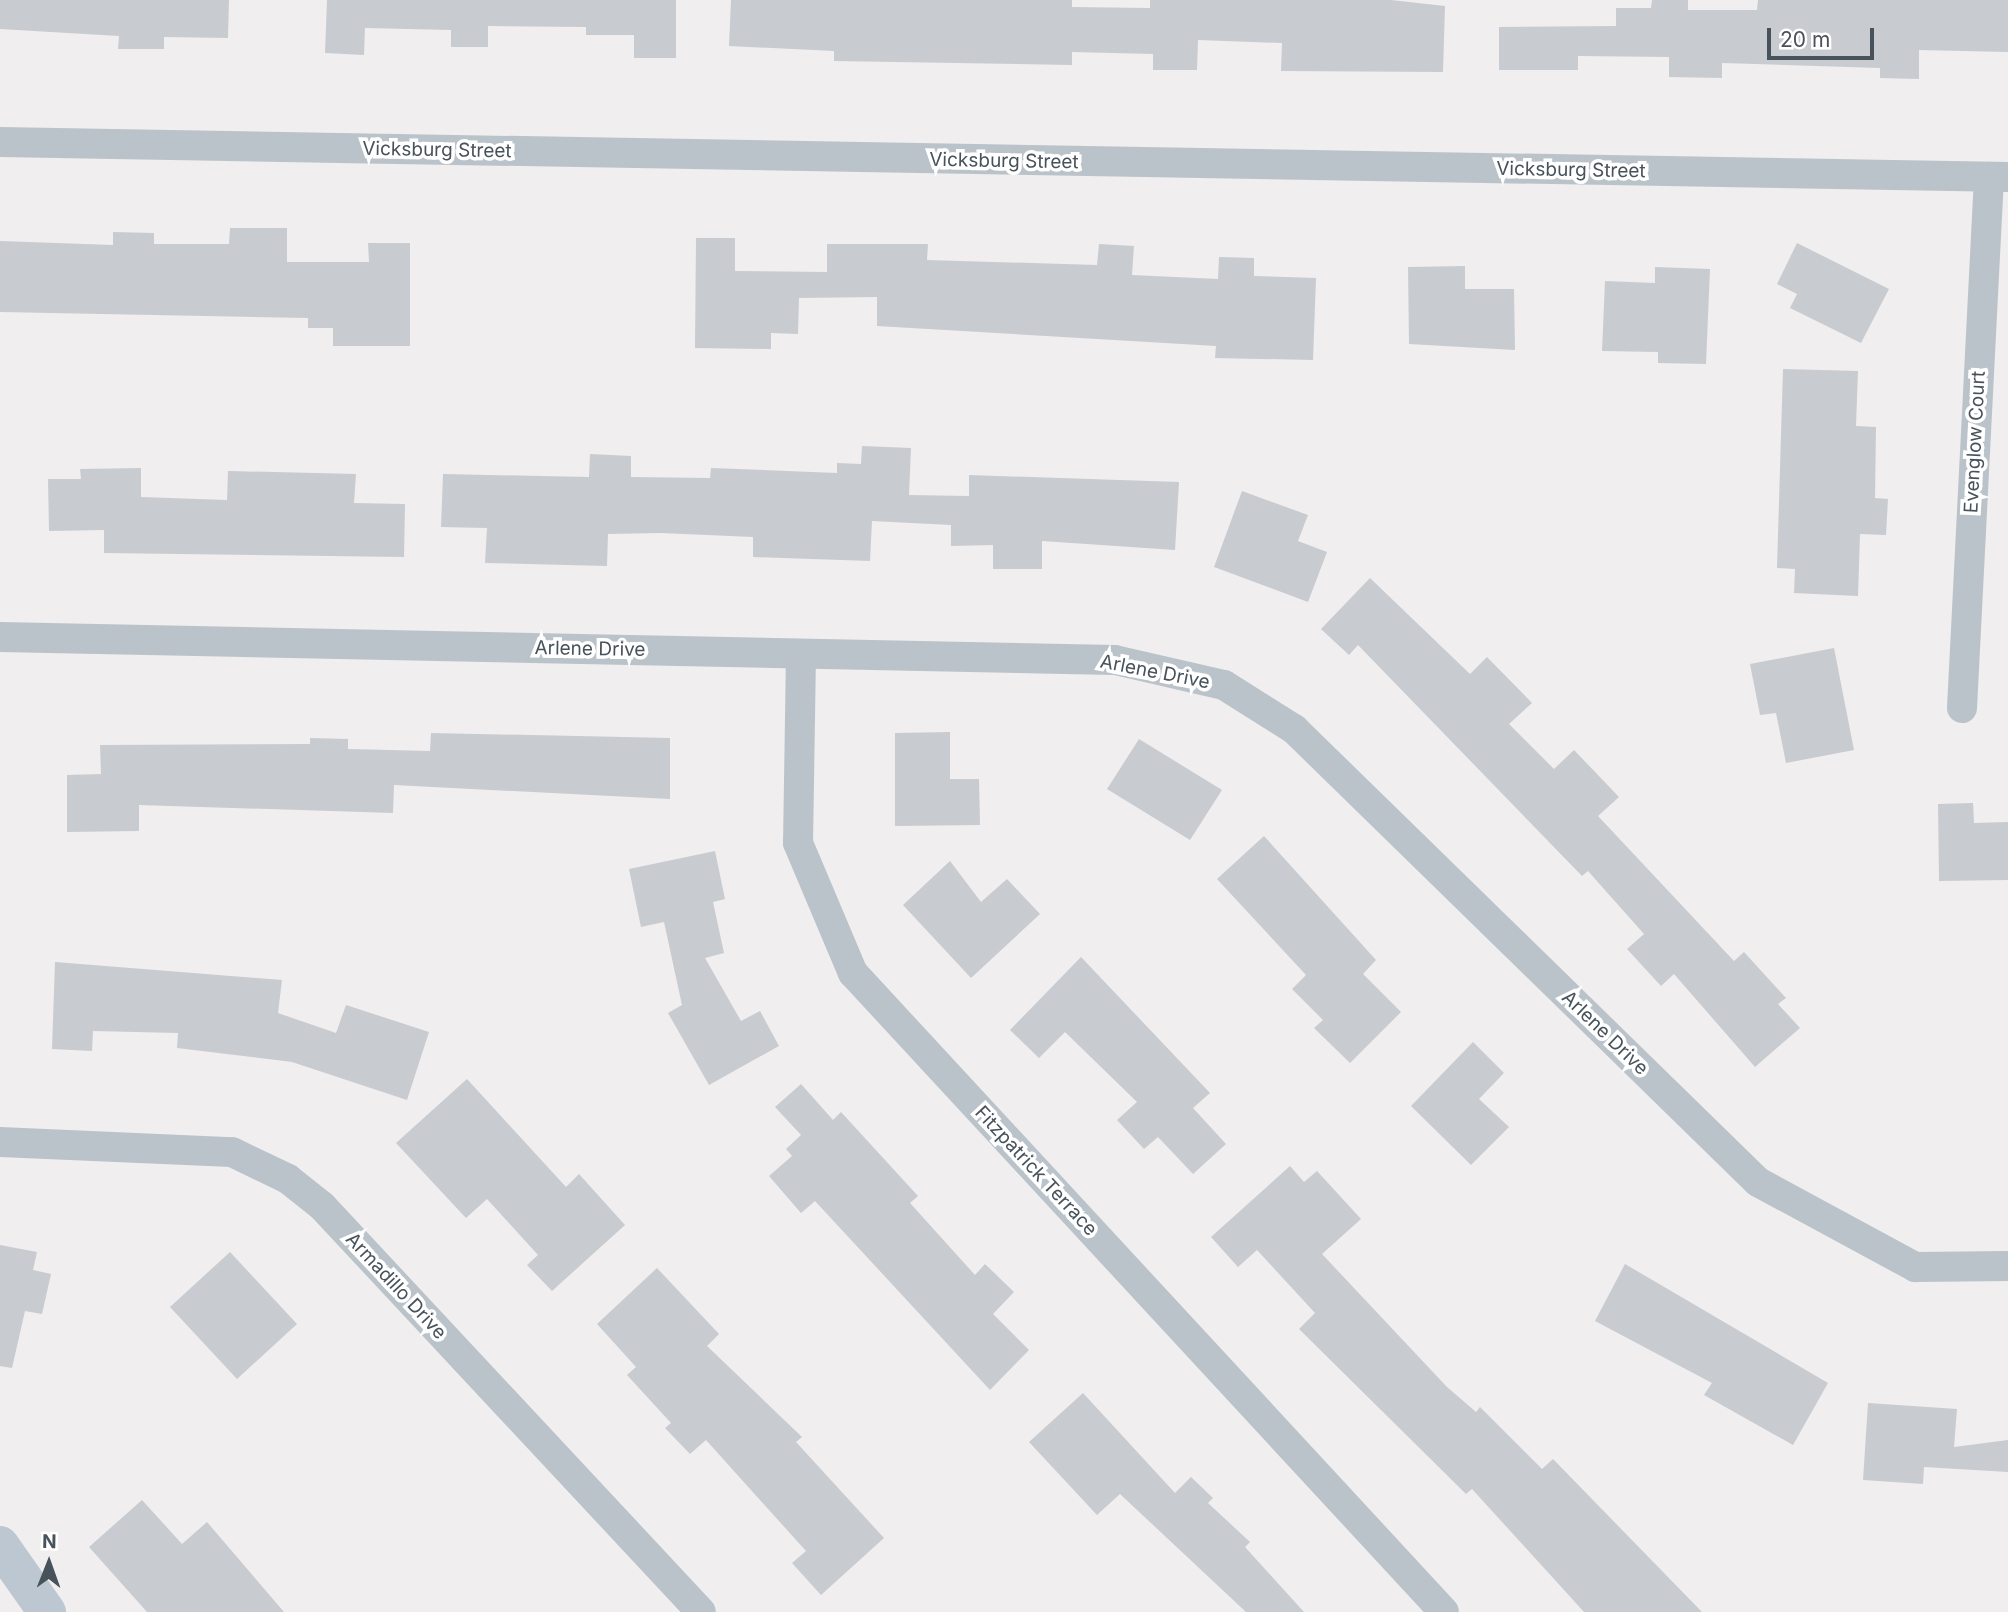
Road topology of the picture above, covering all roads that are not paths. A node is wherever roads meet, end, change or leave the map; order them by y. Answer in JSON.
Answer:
{"nodes":[{"id":1,"x":0,"y":142,"type":"edge"},
{"id":2,"x":1998,"y":177,"type":"edge"},
{"id":3,"x":0,"y":637,"type":"edge"},
{"id":4,"x":801,"y":654,"type":"junction"},
{"id":5,"x":1962,"y":708,"type":"dead end"},
{"id":6,"x":0,"y":1142,"type":"edge"},
{"id":7,"x":2008,"y":1266,"type":"edge"},
{"id":8,"x":0,"y":1545,"type":"edge"},
{"id":9,"x":47,"y":1612,"type":"edge"},
{"id":10,"x":701,"y":1612,"type":"edge"},
{"id":11,"x":1444,"y":1612,"type":"edge"}],
"edges":[{"from":1,"to":2,"type":"street","name":"Vicksburg Street"},
{"from":2,"to":5,"type":"street","name":"Evenglow Court"},
{"from":3,"to":4,"type":"street","name":"Arlene Drive"},
{"from":4,"to":7,"type":"street","name":"Arlene Drive"},
{"from":4,"to":11,"type":"street","name":"Fitzpatrick Terrace"},
{"from":6,"to":10,"type":"street","name":"Armadillo Drive"},
{"from":8,"to":9,"type":"street"}]}
